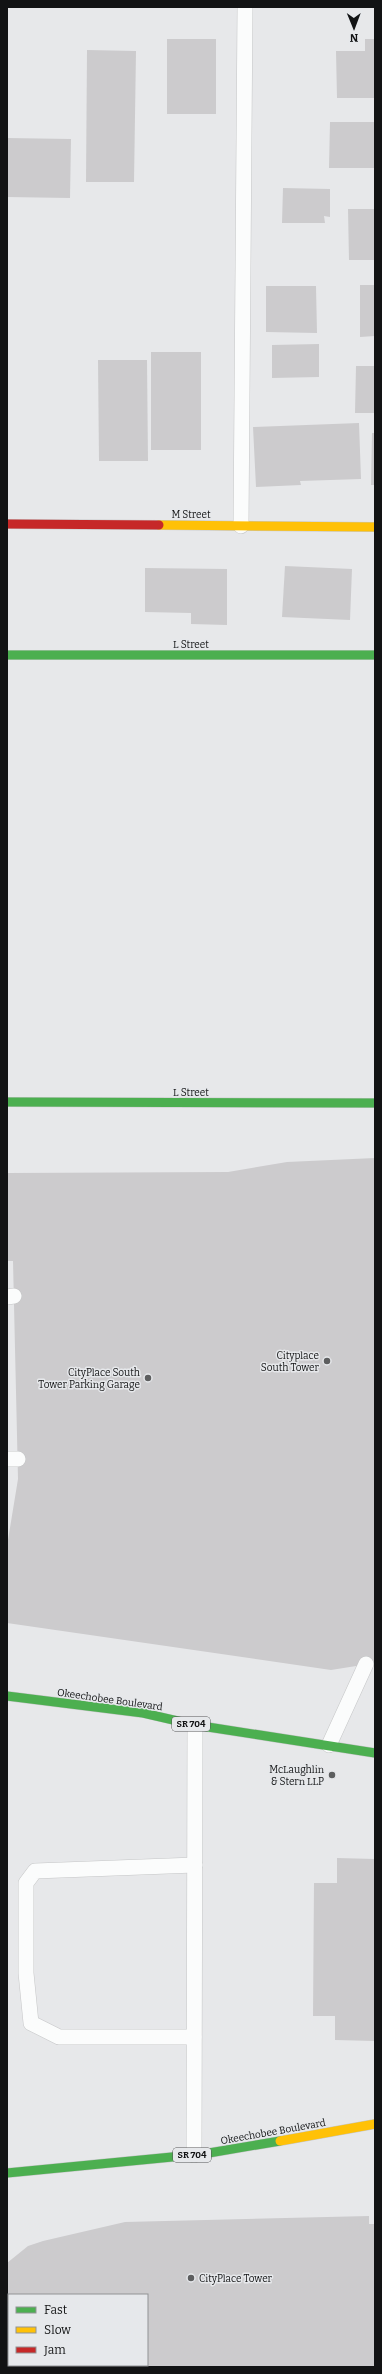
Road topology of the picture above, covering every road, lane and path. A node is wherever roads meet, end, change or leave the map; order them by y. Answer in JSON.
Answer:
{"nodes":[{"id":1,"x":245,"y":7,"type":"edge"},
{"id":2,"x":7,"y":524,"type":"edge"},
{"id":3,"x":241,"y":526,"type":"junction"},
{"id":4,"x":375,"y":527,"type":"edge"},
{"id":5,"x":7,"y":655,"type":"edge"},
{"id":6,"x":375,"y":655,"type":"edge"},
{"id":7,"x":7,"y":1102,"type":"edge"},
{"id":8,"x":375,"y":1103,"type":"edge"},
{"id":9,"x":366,"y":1664,"type":"dead end"},
{"id":10,"x":7,"y":1696,"type":"edge"},
{"id":11,"x":195,"y":1725,"type":"junction"},
{"id":12,"x":329,"y":1745,"type":"junction"},
{"id":13,"x":375,"y":1753,"type":"edge"},
{"id":14,"x":195,"y":1865,"type":"junction"},
{"id":15,"x":194,"y":2037,"type":"junction"},
{"id":16,"x":375,"y":2124,"type":"edge"},
{"id":17,"x":194,"y":2155,"type":"junction"},
{"id":18,"x":7,"y":2174,"type":"edge"}],
"edges":[{"from":1,"to":3,"type":"lane"},
{"from":2,"to":3,"type":"street","name":"M Street"},
{"from":3,"to":4,"type":"street","name":"M Street"},
{"from":5,"to":6,"type":"street","name":"L Street"},
{"from":7,"to":8,"type":"street","name":"L Street"},
{"from":9,"to":12,"type":"lane"},
{"from":10,"to":11,"type":"street","name":"Okeechobee Boulevard","number":"SR 704"},
{"from":11,"to":12,"type":"street","name":"Okeechobee Boulevard","number":"SR 704"},
{"from":11,"to":14,"type":"lane"},
{"from":12,"to":13,"type":"street","name":"Okeechobee Boulevard","number":"SR 704"},
{"from":14,"to":15,"type":"lane"},
{"from":14,"to":15,"type":"lane"},
{"from":15,"to":17,"type":"lane"},
{"from":16,"to":17,"type":"street","name":"Okeechobee Boulevard","number":"SR 704"},
{"from":17,"to":18,"type":"street","name":"Okeechobee Boulevard","number":"SR 704"}]}
